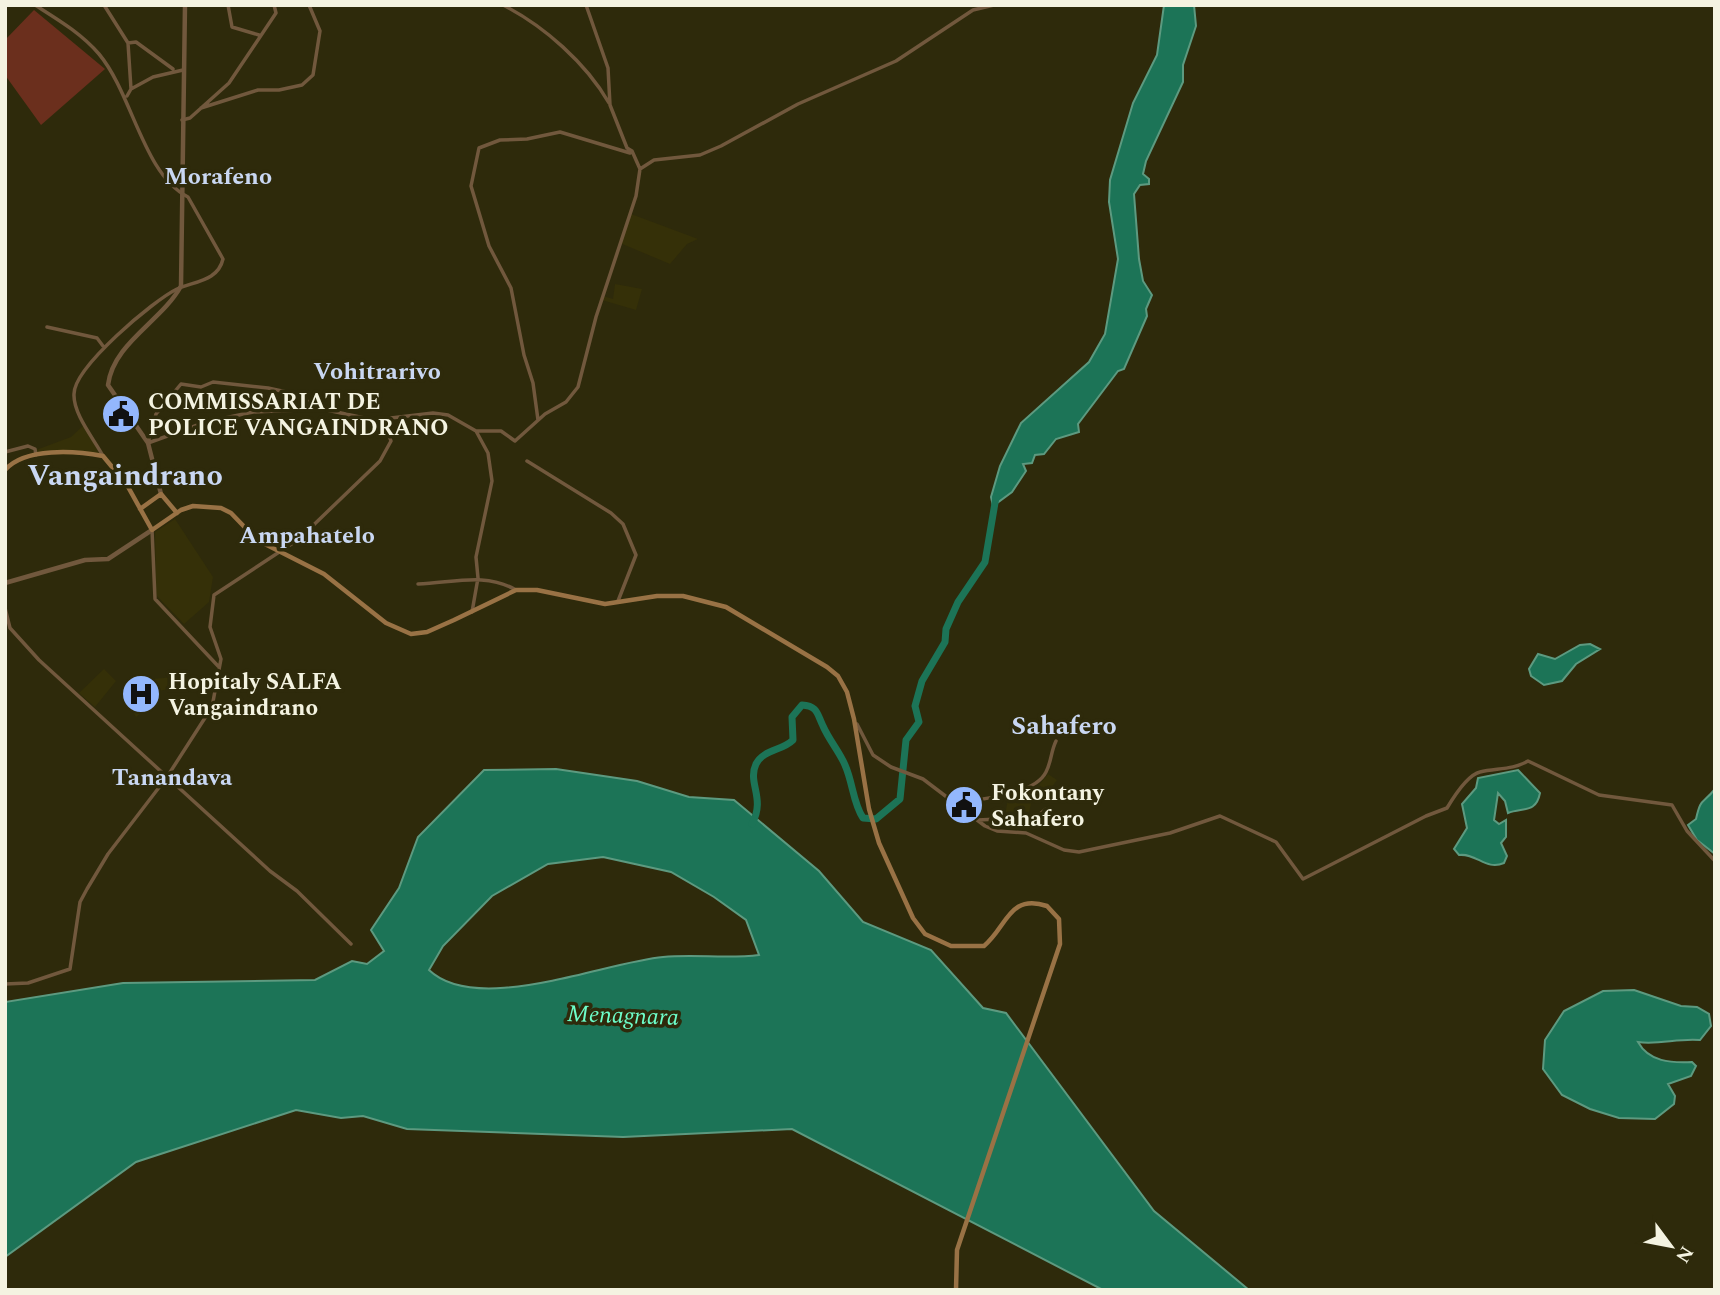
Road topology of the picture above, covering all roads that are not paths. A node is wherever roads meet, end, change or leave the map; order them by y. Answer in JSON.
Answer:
{"nodes":[{"id":1,"x":35,"y":5,"type":"edge"},
{"id":2,"x":104,"y":5,"type":"edge"},
{"id":3,"x":185,"y":5,"type":"edge"},
{"id":4,"x":228,"y":5,"type":"edge"},
{"id":5,"x":274,"y":5,"type":"edge"},
{"id":6,"x":309,"y":5,"type":"edge"},
{"id":7,"x":503,"y":5,"type":"edge"},
{"id":8,"x":586,"y":5,"type":"edge"},
{"id":9,"x":994,"y":5,"type":"edge"},
{"id":10,"x":259,"y":35,"type":"junction"},
{"id":11,"x":128,"y":43,"type":"junction"},
{"id":12,"x":174,"y":70,"type":"junction"},
{"id":13,"x":183,"y":70,"type":"junction"},
{"id":14,"x":131,"y":89,"type":"junction"},
{"id":15,"x":127,"y":97,"type":"junction"},
{"id":16,"x":610,"y":105,"type":"junction"},
{"id":17,"x":201,"y":108,"type":"junction"},
{"id":18,"x":182,"y":120,"type":"junction"},
{"id":19,"x":632,"y":151,"type":"junction"},
{"id":20,"x":640,"y":169,"type":"junction"},
{"id":21,"x":181,"y":194,"type":"junction"},
{"id":22,"x":179,"y":288,"type":"junction"},
{"id":23,"x":47,"y":327,"type":"dead end"},
{"id":24,"x":103,"y":346,"type":"junction"},
{"id":25,"x":322,"y":409,"type":"junction"},
{"id":26,"x":383,"y":420,"type":"junction"},
{"id":27,"x":538,"y":420,"type":"junction"},
{"id":28,"x":476,"y":431,"type":"junction"},
{"id":29,"x":148,"y":443,"type":"junction"},
{"id":30,"x":5,"y":452,"type":"edge"},
{"id":31,"x":36,"y":455,"type":"junction"},
{"id":32,"x":103,"y":456,"type":"junction"},
{"id":33,"x":527,"y":461,"type":"dead end"},
{"id":34,"x":5,"y":470,"type":"edge"},
{"id":35,"x":161,"y":494,"type":"junction"},
{"id":36,"x":140,"y":509,"type":"junction"},
{"id":37,"x":177,"y":513,"type":"junction"},
{"id":38,"x":152,"y":530,"type":"junction"},
{"id":39,"x":278,"y":553,"type":"junction"},
{"id":40,"x":478,"y":579,"type":"junction"},
{"id":41,"x":5,"y":583,"type":"edge"},
{"id":42,"x":418,"y":584,"type":"dead end"},
{"id":43,"x":516,"y":590,"type":"junction"},
{"id":44,"x":618,"y":603,"type":"junction"},
{"id":45,"x":5,"y":608,"type":"edge"},
{"id":46,"x":472,"y":612,"type":"junction"},
{"id":47,"x":218,"y":666,"type":"junction"},
{"id":48,"x":854,"y":719,"type":"junction"},
{"id":49,"x":1056,"y":741,"type":"dead end"},
{"id":50,"x":167,"y":776,"type":"junction"},
{"id":51,"x":956,"y":804,"type":"junction"},
{"id":52,"x":1046,"y":809,"type":"dead end"},
{"id":53,"x":977,"y":820,"type":"junction"},
{"id":54,"x":1715,"y":861,"type":"edge"},
{"id":55,"x":351,"y":944,"type":"dead end"},
{"id":56,"x":5,"y":984,"type":"edge"},
{"id":57,"x":956,"y":1290,"type":"edge"}],
"edges":[{"from":1,"to":15,"type":"street"},
{"from":2,"to":11,"type":"street"},
{"from":3,"to":13,"type":"street"},
{"from":4,"to":10,"type":"street"},
{"from":5,"to":10,"type":"street"},
{"from":6,"to":17,"type":"street"},
{"from":7,"to":16,"type":"street"},
{"from":8,"to":16,"type":"street"},
{"from":9,"to":20,"type":"street"},
{"from":10,"to":17,"type":"street"},
{"from":11,"to":12,"type":"street"},
{"from":11,"to":14,"type":"street"},
{"from":12,"to":13,"type":"street"},
{"from":12,"to":14,"type":"street"},
{"from":13,"to":18,"type":"street"},
{"from":14,"to":15,"type":"street"},
{"from":15,"to":21,"type":"street"},
{"from":16,"to":19,"type":"street"},
{"from":17,"to":18,"type":"street"},
{"from":18,"to":21,"type":"street"},
{"from":19,"to":20,"type":"street"},
{"from":19,"to":27,"type":"street"},
{"from":20,"to":27,"type":"street"},
{"from":21,"to":22,"type":"street"},
{"from":21,"to":22,"type":"street"},
{"from":22,"to":24,"type":"street"},
{"from":22,"to":29,"type":"street"},
{"from":23,"to":24,"type":"street"},
{"from":24,"to":32,"type":"street"},
{"from":25,"to":26,"type":"street"},
{"from":25,"to":29,"type":"street"},
{"from":25,"to":29,"type":"street"},
{"from":26,"to":28,"type":"street"},
{"from":26,"to":39,"type":"street"},
{"from":27,"to":28,"type":"street"},
{"from":28,"to":40,"type":"street"},
{"from":29,"to":35,"type":"street"},
{"from":30,"to":31,"type":"street"},
{"from":31,"to":32,"type":"main road"},
{"from":31,"to":34,"type":"main road"},
{"from":32,"to":36,"type":"main road"},
{"from":33,"to":44,"type":"street"},
{"from":35,"to":36,"type":"main road"},
{"from":35,"to":37,"type":"main road"},
{"from":36,"to":38,"type":"main road"},
{"from":37,"to":38,"type":"main road"},
{"from":37,"to":39,"type":"main road"},
{"from":38,"to":41,"type":"street"},
{"from":38,"to":47,"type":"street"},
{"from":39,"to":46,"type":"main road"},
{"from":39,"to":47,"type":"street"},
{"from":40,"to":42,"type":"street"},
{"from":40,"to":43,"type":"street"},
{"from":40,"to":46,"type":"street"},
{"from":43,"to":44,"type":"main road"},
{"from":43,"to":46,"type":"main road"},
{"from":44,"to":48,"type":"main road"},
{"from":45,"to":50,"type":"street"},
{"from":47,"to":50,"type":"street"},
{"from":48,"to":51,"type":"street"},
{"from":48,"to":57,"type":"main road"},
{"from":49,"to":51,"type":"street"},
{"from":50,"to":55,"type":"street"},
{"from":50,"to":56,"type":"street"},
{"from":51,"to":53,"type":"street"},
{"from":52,"to":53,"type":"street"},
{"from":53,"to":54,"type":"street"}]}
